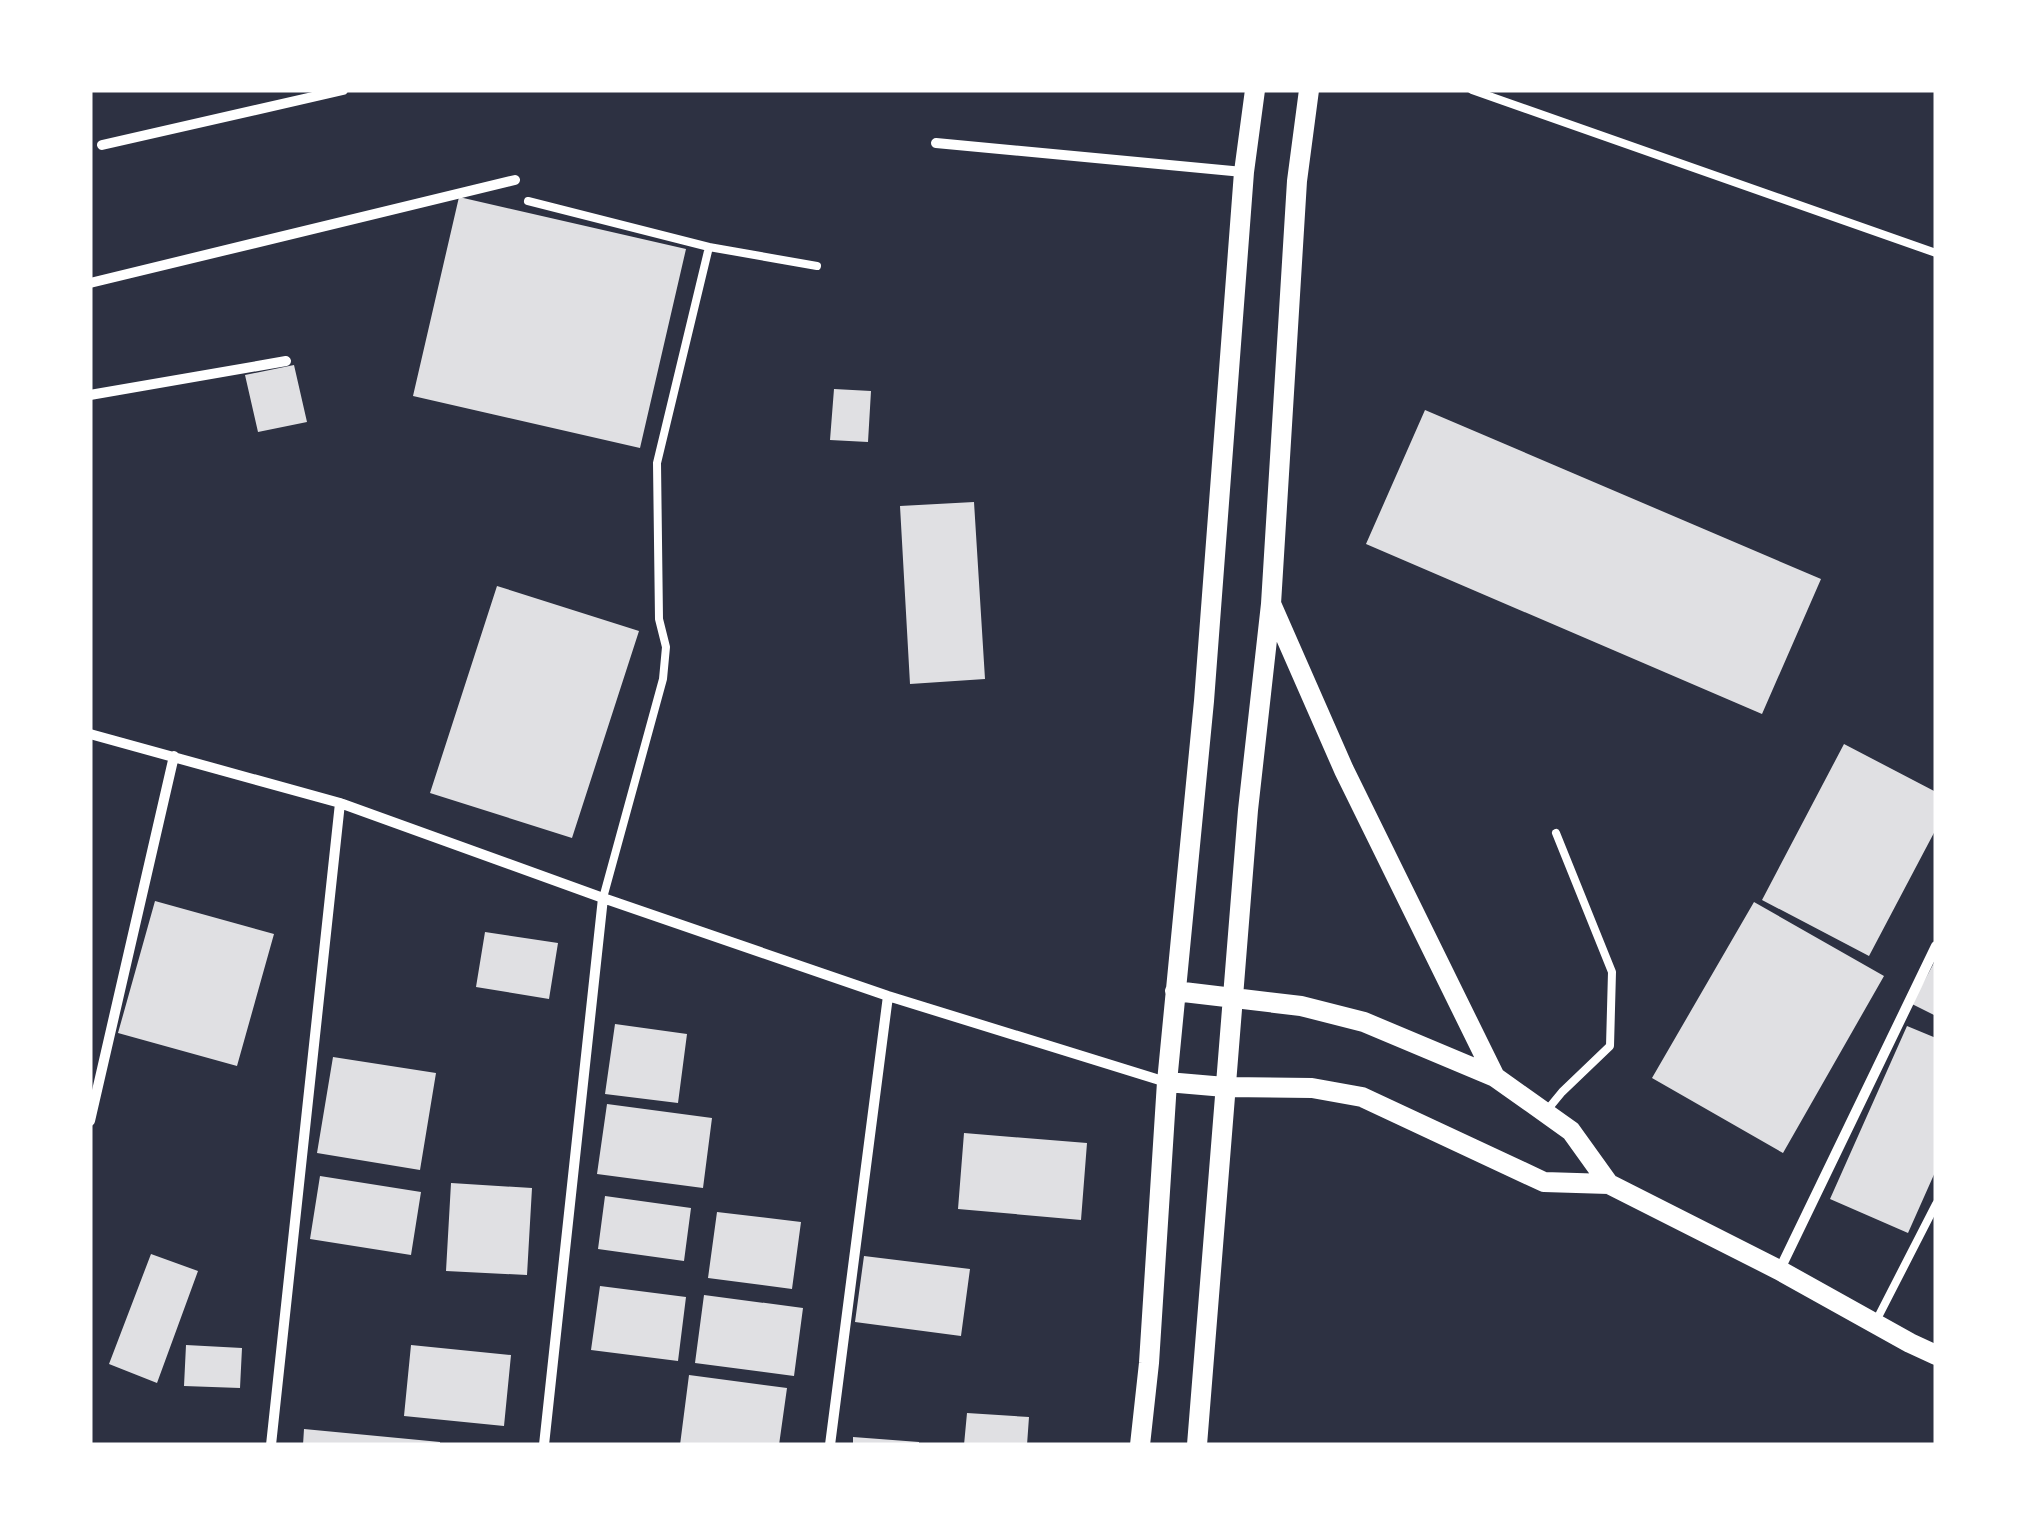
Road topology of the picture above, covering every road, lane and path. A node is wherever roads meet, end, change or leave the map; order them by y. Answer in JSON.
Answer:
{"nodes":[{"id":1,"x":342,"y":90,"type":"edge"},
{"id":2,"x":1255,"y":90,"type":"edge"},
{"id":3,"x":1309,"y":90,"type":"edge"},
{"id":4,"x":1472,"y":90,"type":"edge"},
{"id":5,"x":936,"y":143,"type":"dead end"},
{"id":6,"x":102,"y":145,"type":"dead end"},
{"id":7,"x":1244,"y":172,"type":"junction"},
{"id":8,"x":515,"y":180,"type":"dead end"},
{"id":9,"x":528,"y":200,"type":"dead end"},
{"id":10,"x":710,"y":247,"type":"junction"},
{"id":11,"x":1936,"y":254,"type":"edge"},
{"id":12,"x":817,"y":266,"type":"dead end"},
{"id":13,"x":90,"y":282,"type":"edge"},
{"id":14,"x":286,"y":361,"type":"dead end"},
{"id":15,"x":90,"y":396,"type":"edge"},
{"id":16,"x":1271,"y":604,"type":"junction"},
{"id":17,"x":90,"y":734,"type":"edge"},
{"id":18,"x":174,"y":756,"type":"junction"},
{"id":19,"x":340,"y":802,"type":"junction"},
{"id":20,"x":1556,"y":834,"type":"dead end"},
{"id":21,"x":603,"y":898,"type":"junction"},
{"id":22,"x":1936,"y":946,"type":"edge"},
{"id":23,"x":1176,"y":991,"type":"junction"},
{"id":24,"x":888,"y":996,"type":"junction"},
{"id":25,"x":1233,"y":997,"type":"junction"},
{"id":26,"x":1495,"y":1077,"type":"junction"},
{"id":27,"x":1167,"y":1082,"type":"junction"},
{"id":28,"x":1225,"y":1086,"type":"junction"},
{"id":29,"x":1545,"y":1113,"type":"junction"},
{"id":30,"x":91,"y":1116,"type":"edge"},
{"id":31,"x":1609,"y":1184,"type":"junction"},
{"id":32,"x":1936,"y":1204,"type":"edge"},
{"id":33,"x":1779,"y":1270,"type":"junction"},
{"id":34,"x":1876,"y":1323,"type":"junction"},
{"id":35,"x":1936,"y":1354,"type":"edge"},
{"id":36,"x":272,"y":1445,"type":"edge"},
{"id":37,"x":544,"y":1445,"type":"edge"},
{"id":38,"x":830,"y":1445,"type":"edge"},
{"id":39,"x":1140,"y":1445,"type":"edge"},
{"id":40,"x":1197,"y":1445,"type":"edge"}],
"edges":[{"from":1,"to":6,"type":"street"},
{"from":2,"to":7,"type":"main road"},
{"from":3,"to":16,"type":"main road"},
{"from":4,"to":11,"type":"lane"},
{"from":5,"to":7,"type":"street"},
{"from":7,"to":23,"type":"main road"},
{"from":8,"to":13,"type":"street"},
{"from":9,"to":10,"type":"lane"},
{"from":10,"to":12,"type":"lane"},
{"from":10,"to":21,"type":"lane"},
{"from":14,"to":15,"type":"street"},
{"from":16,"to":25,"type":"main road"},
{"from":16,"to":26,"type":"main road"},
{"from":17,"to":18,"type":"street"},
{"from":18,"to":19,"type":"street"},
{"from":18,"to":30,"type":"street"},
{"from":19,"to":21,"type":"street"},
{"from":19,"to":36,"type":"street"},
{"from":20,"to":29,"type":"lane"},
{"from":21,"to":24,"type":"street"},
{"from":21,"to":37,"type":"street"},
{"from":22,"to":33,"type":"street"},
{"from":23,"to":25,"type":"main road"},
{"from":23,"to":27,"type":"main road"},
{"from":24,"to":27,"type":"street"},
{"from":24,"to":38,"type":"street"},
{"from":25,"to":26,"type":"main road"},
{"from":25,"to":28,"type":"main road"},
{"from":26,"to":29,"type":"main road"},
{"from":27,"to":28,"type":"main road"},
{"from":27,"to":39,"type":"main road"},
{"from":28,"to":31,"type":"main road"},
{"from":28,"to":40,"type":"main road"},
{"from":29,"to":31,"type":"main road"},
{"from":31,"to":33,"type":"main road"},
{"from":32,"to":34,"type":"lane"},
{"from":33,"to":34,"type":"main road"},
{"from":34,"to":35,"type":"main road"}]}
